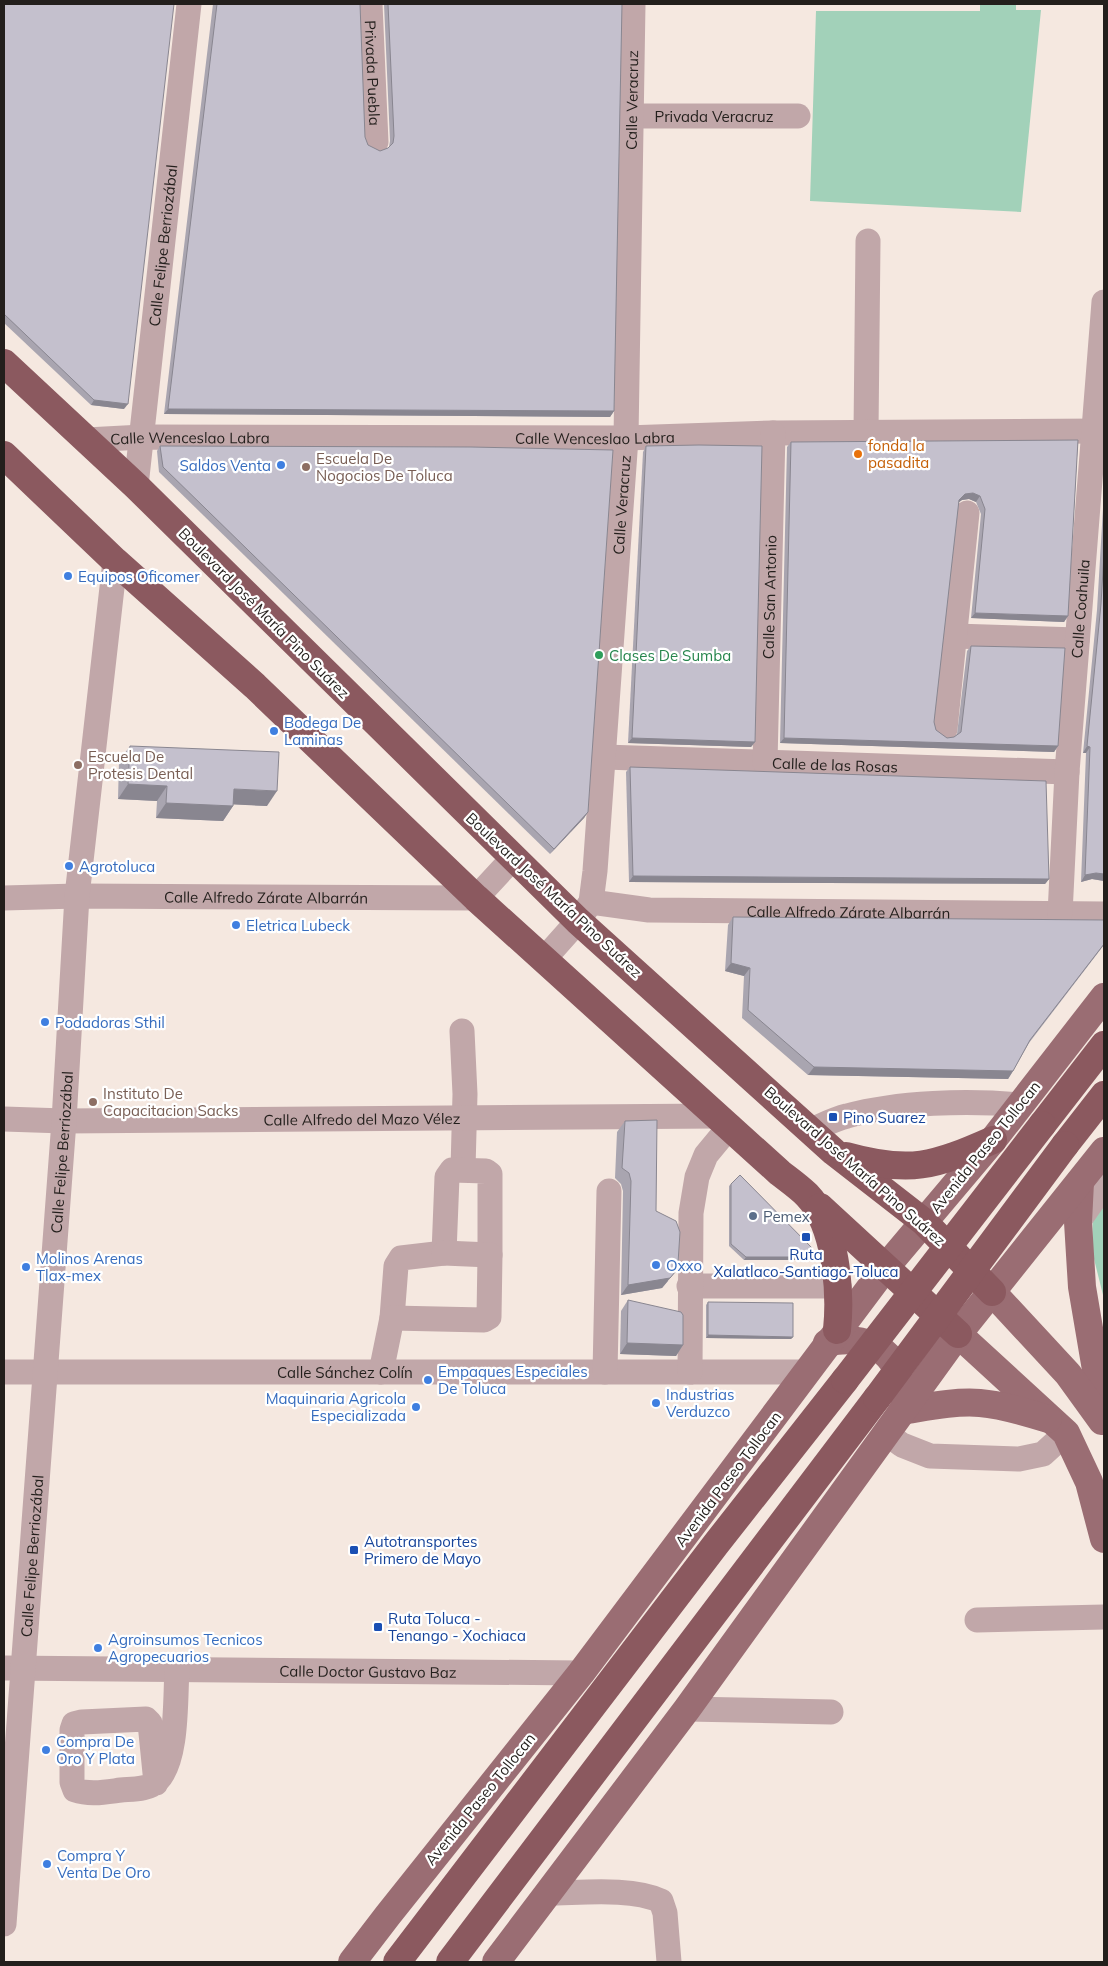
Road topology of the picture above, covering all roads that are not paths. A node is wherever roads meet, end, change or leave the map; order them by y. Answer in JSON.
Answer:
{"nodes":[{"id":1,"x":189,"y":4,"type":"edge"},
{"id":2,"x":370,"y":4,"type":"edge"},
{"id":3,"x":633,"y":4,"type":"edge"},
{"id":4,"x":632,"y":116,"type":"junction"},
{"id":5,"x":798,"y":116,"type":"dead end"},
{"id":6,"x":376,"y":142,"type":"dead end"},
{"id":7,"x":868,"y":241,"type":"dead end"},
{"id":8,"x":1104,"y":302,"type":"edge"},
{"id":9,"x":4,"y":363,"type":"edge"},
{"id":10,"x":1099,"y":431,"type":"edge"},
{"id":11,"x":774,"y":432,"type":"junction"},
{"id":12,"x":866,"y":432,"type":"junction"},
{"id":13,"x":143,"y":437,"type":"junction"},
{"id":14,"x":626,"y":438,"type":"junction"},
{"id":15,"x":86,"y":440,"type":"junction"},
{"id":16,"x":4,"y":455,"type":"edge"},
{"id":17,"x":136,"y":486,"type":"junction"},
{"id":18,"x":967,"y":513,"type":"dead end"},
{"id":19,"x":115,"y":561,"type":"junction"},
{"id":20,"x":955,"y":636,"type":"junction"},
{"id":21,"x":1077,"y":640,"type":"junction"},
{"id":22,"x":945,"y":729,"type":"dead end"},
{"id":23,"x":604,"y":756,"type":"junction"},
{"id":24,"x":765,"y":762,"type":"junction"},
{"id":25,"x":1067,"y":772,"type":"junction"},
{"id":26,"x":512,"y":858,"type":"junction"},
{"id":27,"x":78,"y":896,"type":"junction"},
{"id":28,"x":4,"y":898,"type":"edge"},
{"id":29,"x":476,"y":898,"type":"junction"},
{"id":30,"x":584,"y":912,"type":"junction"},
{"id":31,"x":1060,"y":914,"type":"junction"},
{"id":32,"x":1104,"y":914,"type":"edge"},
{"id":33,"x":544,"y":958,"type":"junction"},
{"id":34,"x":1104,"y":997,"type":"edge"},
{"id":35,"x":462,"y":1031,"type":"dead end"},
{"id":36,"x":1104,"y":1045,"type":"edge"},
{"id":37,"x":1104,"y":1095,"type":"edge"},
{"id":38,"x":1020,"y":1105,"type":"junction"},
{"id":39,"x":464,"y":1118,"type":"junction"},
{"id":40,"x":4,"y":1119,"type":"edge"},
{"id":41,"x":64,"y":1121,"type":"junction"},
{"id":42,"x":724,"y":1121,"type":"junction"},
{"id":43,"x":811,"y":1130,"type":"junction"},
{"id":44,"x":993,"y":1140,"type":"junction"},
{"id":45,"x":1104,"y":1151,"type":"edge"},
{"id":46,"x":834,"y":1152,"type":"junction"},
{"id":47,"x":973,"y":1163,"type":"junction"},
{"id":48,"x":463,"y":1169,"type":"junction"},
{"id":49,"x":1092,"y":1183,"type":"edge"},
{"id":50,"x":609,"y":1191,"type":"dead end"},
{"id":51,"x":808,"y":1196,"type":"junction"},
{"id":52,"x":1066,"y":1217,"type":"junction"},
{"id":53,"x":924,"y":1222,"type":"junction"},
{"id":54,"x":444,"y":1253,"type":"junction"},
{"id":55,"x":490,"y":1255,"type":"junction"},
{"id":56,"x":885,"y":1268,"type":"junction"},
{"id":57,"x":689,"y":1286,"type":"junction"},
{"id":58,"x":838,"y":1286,"type":"junction"},
{"id":59,"x":992,"y":1292,"type":"junction"},
{"id":60,"x":392,"y":1318,"type":"junction"},
{"id":61,"x":958,"y":1334,"type":"junction"},
{"id":62,"x":832,"y":1337,"type":"junction"},
{"id":63,"x":4,"y":1372,"type":"edge"},
{"id":64,"x":46,"y":1372,"type":"junction"},
{"id":65,"x":381,"y":1372,"type":"junction"},
{"id":66,"x":605,"y":1372,"type":"junction"},
{"id":67,"x":690,"y":1372,"type":"junction"},
{"id":68,"x":808,"y":1372,"type":"junction"},
{"id":69,"x":1104,"y":1417,"type":"edge"},
{"id":70,"x":894,"y":1423,"type":"junction"},
{"id":71,"x":1104,"y":1425,"type":"edge"},
{"id":72,"x":1060,"y":1427,"type":"junction"},
{"id":73,"x":1104,"y":1539,"type":"edge"},
{"id":74,"x":1104,"y":1616,"type":"edge"},
{"id":75,"x":977,"y":1620,"type":"dead end"},
{"id":76,"x":14,"y":1668,"type":"edge"},
{"id":77,"x":177,"y":1670,"type":"junction"},
{"id":78,"x":582,"y":1673,"type":"junction"},
{"id":79,"x":687,"y":1709,"type":"junction"},
{"id":80,"x":831,"y":1712,"type":"dead end"},
{"id":81,"x":156,"y":1782,"type":"dead end"},
{"id":82,"x":7,"y":1854,"type":"edge"},
{"id":83,"x":548,"y":1893,"type":"junction"},
{"id":84,"x":4,"y":1924,"type":"edge"},
{"id":85,"x":352,"y":1962,"type":"edge"},
{"id":86,"x":397,"y":1962,"type":"edge"},
{"id":87,"x":450,"y":1962,"type":"edge"},
{"id":88,"x":496,"y":1962,"type":"edge"},
{"id":89,"x":669,"y":1962,"type":"edge"}],
"edges":[{"from":1,"to":13,"type":"street","name":"Calle Felipe Berriozábal"},
{"from":2,"to":6,"type":"street","name":"Privada Puebla"},
{"from":3,"to":4,"type":"street","name":"Calle Veracruz"},
{"from":4,"to":5,"type":"street","name":"Privada Veracruz"},
{"from":4,"to":14,"type":"street","name":"Calle Veracruz"},
{"from":7,"to":12,"type":"street"},
{"from":8,"to":10,"type":"street","name":"Calle Coahuila"},
{"from":9,"to":15,"type":"highway","name":"Boulevard José María Pino Suárez"},
{"from":10,"to":12,"type":"street","name":"Calle Wenceslao Labra"},
{"from":10,"to":21,"type":"street","name":"Calle Coahuila"},
{"from":11,"to":12,"type":"street","name":"Calle Wenceslao Labra"},
{"from":11,"to":14,"type":"street","name":"Calle Wenceslao Labra"},
{"from":11,"to":24,"type":"street","name":"Calle San Antonio"},
{"from":13,"to":14,"type":"street","name":"Calle Wenceslao Labra"},
{"from":13,"to":15,"type":"street","name":"Calle Wenceslao Labra"},
{"from":13,"to":17,"type":"street","name":"Calle Felipe Berriozábal"},
{"from":14,"to":23,"type":"street","name":"Calle Veracruz"},
{"from":15,"to":17,"type":"highway","name":"Boulevard José María Pino Suárez"},
{"from":16,"to":19,"type":"highway"},
{"from":17,"to":26,"type":"highway","name":"Boulevard José María Pino Suárez"},
{"from":18,"to":20,"type":"street"},
{"from":19,"to":27,"type":"street","name":"Calle Felipe Berriozábal"},
{"from":19,"to":29,"type":"highway"},
{"from":20,"to":21,"type":"street"},
{"from":20,"to":22,"type":"street"},
{"from":21,"to":25,"type":"street","name":"Calle Coahuila"},
{"from":23,"to":24,"type":"street","name":"Calle de las Rosas"},
{"from":23,"to":30,"type":"street","name":"Calle Veracruz"},
{"from":24,"to":25,"type":"street","name":"Calle de las Rosas"},
{"from":25,"to":31,"type":"street","name":"Calle Coahuila"},
{"from":26,"to":29,"type":"street"},
{"from":26,"to":30,"type":"highway","name":"Boulevard José María Pino Suárez"},
{"from":27,"to":28,"type":"street","name":"Calle Alfredo Zárate Albarrán"},
{"from":27,"to":29,"type":"street","name":"Calle Alfredo Zárate Albarrán"},
{"from":27,"to":41,"type":"street","name":"Calle Felipe Berriozábal"},
{"from":29,"to":33,"type":"highway"},
{"from":30,"to":31,"type":"street","name":"Calle Alfredo Zárate Albarrán"},
{"from":30,"to":33,"type":"street"},
{"from":30,"to":43,"type":"highway","name":"Boulevard José María Pino Suárez"},
{"from":31,"to":32,"type":"street","name":"Calle Alfredo Zárate Albarrán"},
{"from":33,"to":42,"type":"highway"},
{"from":34,"to":38,"type":"main road","name":"Avenida Paseo Tollocan"},
{"from":35,"to":39,"type":"street"},
{"from":36,"to":86,"type":"highway","name":"Avenida Paseo Tollocan","bridge":true},
{"from":37,"to":87,"type":"highway","bridge":true},
{"from":38,"to":43,"type":"street"},
{"from":38,"to":44,"type":"main road","name":"Avenida Paseo Tollocan"},
{"from":39,"to":41,"type":"street","name":"Calle Alfredo del Mazo Vélez"},
{"from":39,"to":42,"type":"street","name":"Calle Alfredo del Mazo Vélez"},
{"from":39,"to":48,"type":"street"},
{"from":40,"to":41,"type":"street","name":"Calle Alfredo del Mazo Vélez"},
{"from":41,"to":64,"type":"street","name":"Calle Felipe Berriozábal"},
{"from":42,"to":51,"type":"highway"},
{"from":42,"to":57,"type":"street"},
{"from":43,"to":46,"type":"highway","name":"Boulevard José María Pino Suárez"},
{"from":44,"to":46,"type":"highway"},
{"from":44,"to":47,"type":"main road","name":"Avenida Paseo Tollocan"},
{"from":45,"to":49,"type":"main road"},
{"from":46,"to":53,"type":"highway","name":"Boulevard José María Pino Suárez"},
{"from":47,"to":52,"type":"main road"},
{"from":47,"to":53,"type":"main road","name":"Avenida Paseo Tollocan"},
{"from":48,"to":54,"type":"street"},
{"from":48,"to":55,"type":"street"},
{"from":49,"to":52,"type":"main road"},
{"from":50,"to":66,"type":"street"},
{"from":51,"to":56,"type":"highway"},
{"from":51,"to":58,"type":"highway"},
{"from":52,"to":59,"type":"main road"},
{"from":52,"to":69,"type":"main road"},
{"from":53,"to":56,"type":"main road","name":"Avenida Paseo Tollocan"},
{"from":53,"to":59,"type":"highway","name":"Boulevard José María Pino Suárez"},
{"from":54,"to":55,"type":"street"},
{"from":54,"to":60,"type":"street"},
{"from":55,"to":60,"type":"street"},
{"from":56,"to":61,"type":"highway"},
{"from":56,"to":62,"type":"main road","name":"Avenida Paseo Tollocan"},
{"from":57,"to":58,"type":"street"},
{"from":57,"to":67,"type":"street"},
{"from":58,"to":62,"type":"highway"},
{"from":59,"to":61,"type":"main road"},
{"from":59,"to":71,"type":"main road","name":"Boulevard José María Pino Suárez"},
{"from":60,"to":65,"type":"street"},
{"from":61,"to":70,"type":"main road"},
{"from":61,"to":72,"type":"main road"},
{"from":62,"to":68,"type":"main road","name":"Avenida Paseo Tollocan"},
{"from":62,"to":70,"type":"main road"},
{"from":63,"to":64,"type":"street","name":"Calle Sánchez Colín"},
{"from":64,"to":65,"type":"street","name":"Calle Sánchez Colín"},
{"from":64,"to":76,"type":"street","name":"Calle Felipe Berriozábal"},
{"from":65,"to":66,"type":"street","name":"Calle Sánchez Colín"},
{"from":66,"to":67,"type":"street","name":"Calle Sánchez Colín"},
{"from":67,"to":68,"type":"street","name":"Calle Sánchez Colín"},
{"from":68,"to":78,"type":"main road","name":"Avenida Paseo Tollocan"},
{"from":70,"to":72,"type":"main road"},
{"from":70,"to":72,"type":"street"},
{"from":70,"to":79,"type":"main road"},
{"from":72,"to":73,"type":"main road"},
{"from":74,"to":75,"type":"street"},
{"from":76,"to":77,"type":"street","name":"Calle Doctor Gustavo Baz"},
{"from":76,"to":82,"type":"street","name":"Calle Felipe Berriozábal"},
{"from":77,"to":78,"type":"street","name":"Calle Doctor Gustavo Baz"},
{"from":77,"to":81,"type":"street"},
{"from":78,"to":85,"type":"main road","name":"Avenida Paseo Tollocan"},
{"from":79,"to":80,"type":"street"},
{"from":79,"to":83,"type":"main road"},
{"from":82,"to":84,"type":"street","name":"Calle Felipe Berriozábal"},
{"from":83,"to":88,"type":"main road"},
{"from":83,"to":89,"type":"street"}]}
